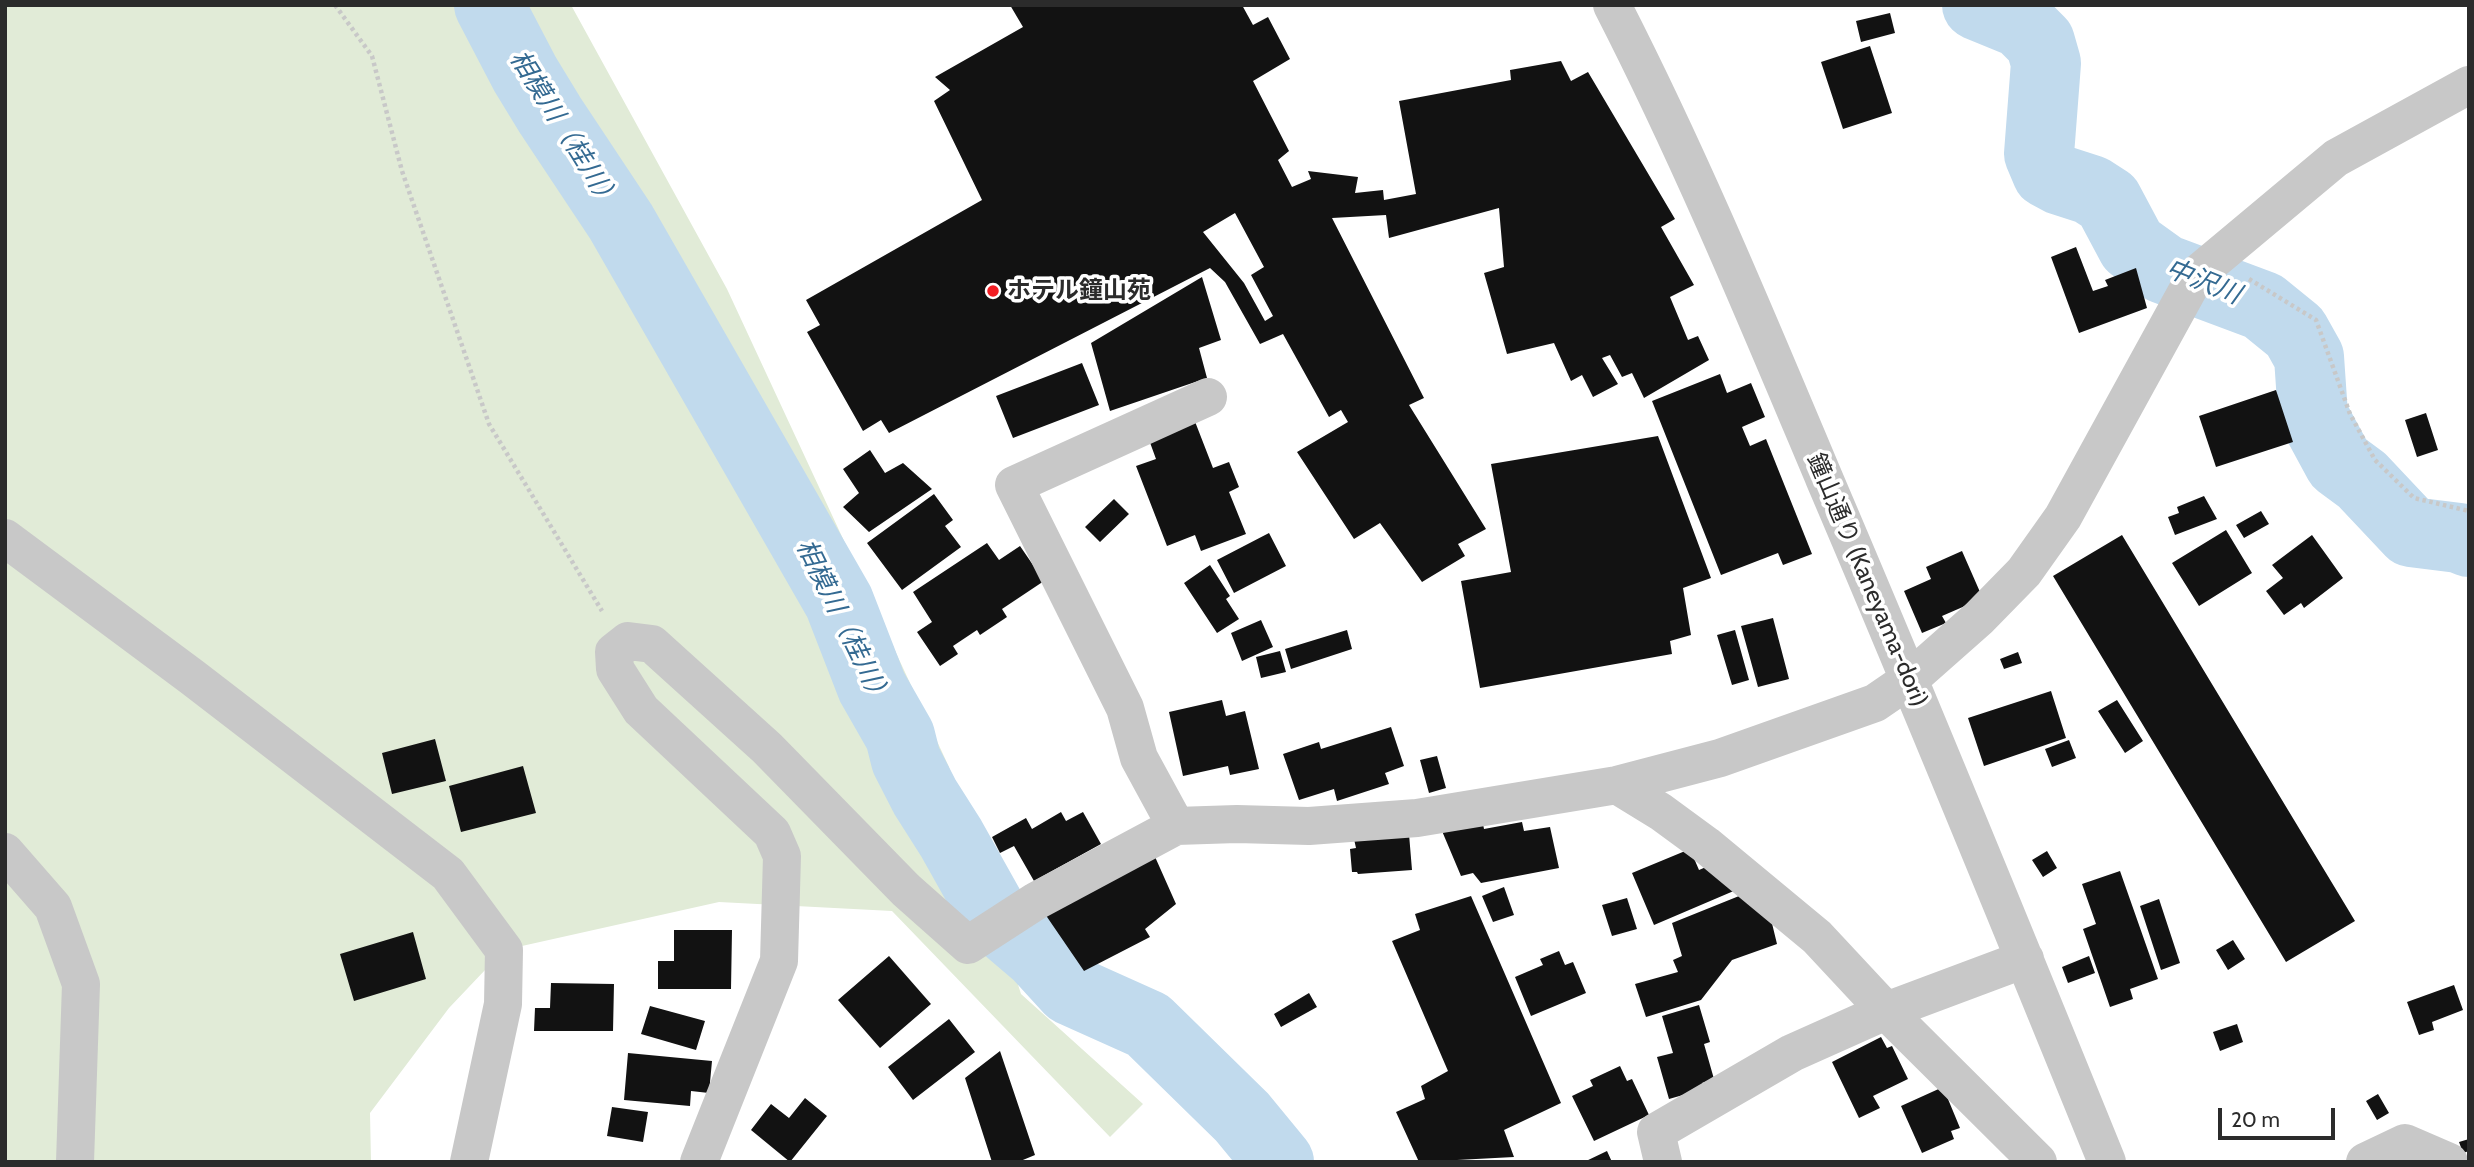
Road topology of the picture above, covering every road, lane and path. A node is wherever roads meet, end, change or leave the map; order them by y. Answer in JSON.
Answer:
{"nodes":[{"id":1,"x":335,"y":5,"type":"edge"},
{"id":2,"x":1612,"y":5,"type":"edge"},
{"id":3,"x":2469,"y":85,"type":"edge"},
{"id":4,"x":2212,"y":262,"type":"junction"},
{"id":5,"x":1208,"y":397,"type":"dead end"},
{"id":6,"x":2469,"y":511,"type":"edge"},
{"id":7,"x":5,"y":538,"type":"edge"},
{"id":8,"x":628,"y":641,"type":"junction"},
{"id":9,"x":1910,"y":679,"type":"junction"},
{"id":10,"x":1617,"y":785,"type":"junction"},
{"id":11,"x":1175,"y":826,"type":"junction"},
{"id":12,"x":5,"y":852,"type":"edge"},
{"id":13,"x":2025,"y":959,"type":"junction"},
{"id":14,"x":1886,"y":1011,"type":"junction"},
{"id":15,"x":75,"y":1162,"type":"edge"},
{"id":16,"x":469,"y":1162,"type":"edge"},
{"id":17,"x":699,"y":1162,"type":"edge"},
{"id":18,"x":1663,"y":1162,"type":"edge"},
{"id":19,"x":2038,"y":1162,"type":"edge"},
{"id":20,"x":2108,"y":1162,"type":"edge"},
{"id":21,"x":2365,"y":1162,"type":"edge"},
{"id":22,"x":2449,"y":1162,"type":"edge"}],
"edges":[{"from":1,"to":8,"type":"path"},
{"from":2,"to":9,"type":"street","name":"鐘山通り (Kaneyama-dori)"},
{"from":3,"to":4,"type":"street"},
{"from":4,"to":6,"type":"path"},
{"from":4,"to":9,"type":"street"},
{"from":5,"to":11,"type":"street"},
{"from":7,"to":16,"type":"street"},
{"from":8,"to":11,"type":"street"},
{"from":8,"to":17,"type":"street"},
{"from":9,"to":10,"type":"street"},
{"from":9,"to":13,"type":"street","name":"鐘山通り (Kaneyama-dori)"},
{"from":10,"to":11,"type":"street"},
{"from":10,"to":14,"type":"street"},
{"from":12,"to":15,"type":"street"},
{"from":13,"to":14,"type":"street"},
{"from":13,"to":20,"type":"street","name":"鐘山通り (Kaneyama-dori)"},
{"from":14,"to":18,"type":"street"},
{"from":14,"to":19,"type":"street"},
{"from":21,"to":22,"type":"street"}]}
